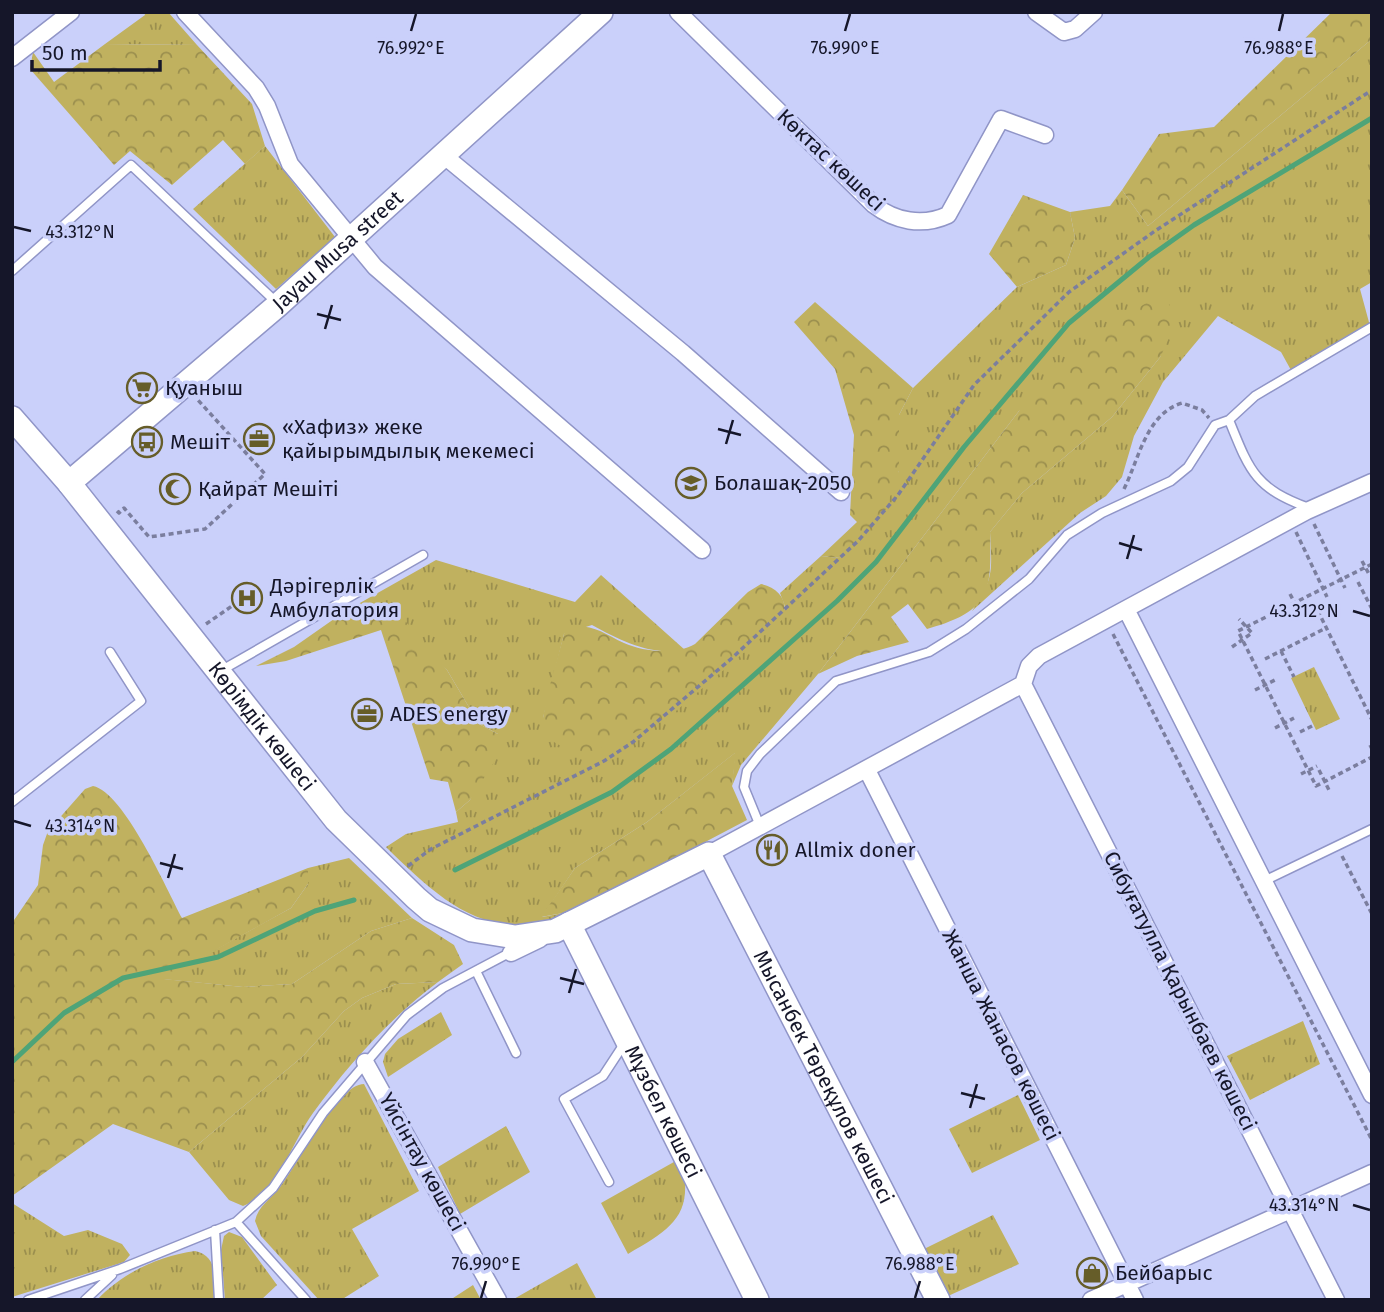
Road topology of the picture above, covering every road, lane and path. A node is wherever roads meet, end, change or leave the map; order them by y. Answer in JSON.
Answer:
{"nodes":[{"id":1,"x":71,"y":12,"type":"edge"},
{"id":2,"x":185,"y":12,"type":"edge"},
{"id":3,"x":601,"y":12,"type":"edge"},
{"id":4,"x":678,"y":12,"type":"edge"},
{"id":5,"x":1035,"y":12,"type":"edge"},
{"id":6,"x":1094,"y":12,"type":"edge"},
{"id":7,"x":12,"y":58,"type":"edge"},
{"id":8,"x":1372,"y":90,"type":"edge"},
{"id":9,"x":1045,"y":135,"type":"dead end"},
{"id":10,"x":442,"y":154,"type":"junction"},
{"id":11,"x":351,"y":239,"type":"junction"},
{"id":12,"x":12,"y":271,"type":"edge"},
{"id":13,"x":278,"y":304,"type":"junction"},
{"id":14,"x":1372,"y":327,"type":"edge"},
{"id":15,"x":186,"y":384,"type":"junction"},
{"id":16,"x":12,"y":418,"type":"edge"},
{"id":17,"x":1228,"y":420,"type":"junction"},
{"id":18,"x":1215,"y":425,"type":"junction"},
{"id":19,"x":1372,"y":482,"type":"edge"},
{"id":20,"x":69,"y":483,"type":"junction"},
{"id":21,"x":841,"y":492,"type":"dead end"},
{"id":22,"x":1309,"y":510,"type":"junction"},
{"id":23,"x":118,"y":513,"type":"junction"},
{"id":24,"x":1102,"y":513,"type":"junction"},
{"id":25,"x":93,"y":514,"type":"junction"},
{"id":26,"x":1291,"y":521,"type":"junction"},
{"id":27,"x":127,"y":523,"type":"dead end"},
{"id":28,"x":702,"y":550,"type":"dead end"},
{"id":29,"x":423,"y":555,"type":"dead end"},
{"id":30,"x":1362,"y":561,"type":"dead end"},
{"id":31,"x":1372,"y":564,"type":"edge"},
{"id":32,"x":1365,"y":567,"type":"junction"},
{"id":33,"x":1370,"y":576,"type":"dead end"},
{"id":34,"x":1341,"y":579,"type":"junction"},
{"id":35,"x":1359,"y":582,"type":"dead end"},
{"id":36,"x":1323,"y":588,"type":"junction"},
{"id":37,"x":1345,"y":588,"type":"dead end"},
{"id":38,"x":1290,"y":594,"type":"dead end"},
{"id":39,"x":1327,"y":597,"type":"dead end"},
{"id":40,"x":1294,"y":602,"type":"junction"},
{"id":41,"x":1314,"y":603,"type":"dead end"},
{"id":42,"x":232,"y":606,"type":"dead end"},
{"id":43,"x":1126,"y":609,"type":"junction"},
{"id":44,"x":1372,"y":609,"type":"edge"},
{"id":45,"x":1299,"y":611,"type":"dead end"},
{"id":46,"x":198,"y":614,"type":"dead end"},
{"id":47,"x":1239,"y":619,"type":"dead end"},
{"id":48,"x":1106,"y":620,"type":"junction"},
{"id":49,"x":1246,"y":627,"type":"junction"},
{"id":50,"x":1326,"y":628,"type":"junction"},
{"id":51,"x":1242,"y":640,"type":"junction"},
{"id":52,"x":1232,"y":647,"type":"dead end"},
{"id":53,"x":1281,"y":651,"type":"junction"},
{"id":54,"x":110,"y":652,"type":"dead end"},
{"id":55,"x":1265,"y":659,"type":"dead end"},
{"id":56,"x":218,"y":672,"type":"junction"},
{"id":57,"x":1294,"y":677,"type":"dead end"},
{"id":58,"x":1275,"y":680,"type":"dead end"},
{"id":59,"x":1023,"y":684,"type":"junction"},
{"id":60,"x":1265,"y":685,"type":"junction"},
{"id":61,"x":1255,"y":690,"type":"dead end"},
{"id":62,"x":1294,"y":718,"type":"dead end"},
{"id":63,"x":1372,"y":720,"type":"edge"},
{"id":64,"x":1284,"y":723,"type":"junction"},
{"id":65,"x":1314,"y":725,"type":"dead end"},
{"id":66,"x":1275,"y":728,"type":"dead end"},
{"id":67,"x":1300,"y":732,"type":"dead end"},
{"id":68,"x":1372,"y":757,"type":"edge"},
{"id":69,"x":867,"y":770,"type":"junction"},
{"id":70,"x":1308,"y":770,"type":"junction"},
{"id":71,"x":1301,"y":774,"type":"dead end"},
{"id":72,"x":1325,"y":782,"type":"junction"},
{"id":73,"x":1330,"y":792,"type":"dead end"},
{"id":74,"x":13,"y":799,"type":"edge"},
{"id":75,"x":761,"y":827,"type":"junction"},
{"id":76,"x":1372,"y":829,"type":"edge"},
{"id":77,"x":1337,"y":846,"type":"junction"},
{"id":78,"x":709,"y":854,"type":"junction"},
{"id":79,"x":394,"y":877,"type":"junction"},
{"id":80,"x":1264,"y":881,"type":"junction"},
{"id":81,"x":1372,"y":914,"type":"edge"},
{"id":82,"x":562,"y":928,"type":"junction"},
{"id":83,"x":493,"y":935,"type":"junction"},
{"id":84,"x":511,"y":953,"type":"junction"},
{"id":85,"x":476,"y":971,"type":"junction"},
{"id":86,"x":627,"y":1039,"type":"junction"},
{"id":87,"x":516,"y":1053,"type":"dead end"},
{"id":88,"x":365,"y":1062,"type":"junction"},
{"id":89,"x":1372,"y":1095,"type":"edge"},
{"id":90,"x":1372,"y":1140,"type":"edge"},
{"id":91,"x":1372,"y":1173,"type":"edge"},
{"id":92,"x":609,"y":1182,"type":"dead end"},
{"id":93,"x":1291,"y":1210,"type":"junction"},
{"id":94,"x":236,"y":1222,"type":"junction"},
{"id":95,"x":215,"y":1230,"type":"junction"},
{"id":96,"x":120,"y":1269,"type":"junction"},
{"id":97,"x":1127,"y":1283,"type":"junction"},
{"id":98,"x":28,"y":1300,"type":"edge"},
{"id":99,"x":85,"y":1300,"type":"edge"},
{"id":100,"x":219,"y":1300,"type":"edge"},
{"id":101,"x":306,"y":1300,"type":"edge"},
{"id":102,"x":498,"y":1300,"type":"edge"},
{"id":103,"x":757,"y":1300,"type":"edge"},
{"id":104,"x":938,"y":1300,"type":"edge"},
{"id":105,"x":1091,"y":1300,"type":"edge"},
{"id":106,"x":1135,"y":1300,"type":"edge"},
{"id":107,"x":1336,"y":1300,"type":"edge"}],
"edges":[{"from":1,"to":7,"type":"street"},
{"from":2,"to":11,"type":"street"},
{"from":3,"to":10,"type":"street","name":"Jayau Musa street"},
{"from":4,"to":9,"type":"street","name":"Көктас көшесі"},
{"from":5,"to":6,"type":"street"},
{"from":8,"to":79,"type":"path"},
{"from":10,"to":11,"type":"street","name":"Jayau Musa street"},
{"from":10,"to":21,"type":"street"},
{"from":11,"to":13,"type":"street","name":"Jayau Musa street"},
{"from":11,"to":28,"type":"street"},
{"from":12,"to":13,"type":"lane"},
{"from":13,"to":15,"type":"street","name":"Jayau Musa street"},
{"from":14,"to":17,"type":"lane"},
{"from":15,"to":20,"type":"street","name":"Jayau Musa street"},
{"from":15,"to":23,"type":"path"},
{"from":16,"to":20,"type":"street","name":"Көрімдік көшесі"},
{"from":17,"to":18,"type":"lane"},
{"from":17,"to":22,"type":"lane"},
{"from":18,"to":24,"type":"lane"},
{"from":18,"to":24,"type":"path"},
{"from":19,"to":22,"type":"street"},
{"from":20,"to":25,"type":"street","name":"Көрімдік көшесі"},
{"from":22,"to":26,"type":"street"},
{"from":22,"to":34,"type":"path"},
{"from":23,"to":25,"type":"path"},
{"from":23,"to":27,"type":"path"},
{"from":24,"to":75,"type":"lane"},
{"from":25,"to":56,"type":"street","name":"Көрімдік көшесі"},
{"from":26,"to":36,"type":"path"},
{"from":26,"to":43,"type":"street"},
{"from":29,"to":56,"type":"lane"},
{"from":30,"to":32,"type":"path"},
{"from":31,"to":32,"type":"path"},
{"from":32,"to":33,"type":"path"},
{"from":32,"to":34,"type":"path"},
{"from":34,"to":36,"type":"path"},
{"from":34,"to":37,"type":"path"},
{"from":35,"to":44,"type":"path"},
{"from":36,"to":39,"type":"path"},
{"from":36,"to":40,"type":"path"},
{"from":38,"to":40,"type":"path"},
{"from":40,"to":45,"type":"path"},
{"from":40,"to":49,"type":"path"},
{"from":41,"to":50,"type":"path"},
{"from":42,"to":46,"type":"path"},
{"from":43,"to":48,"type":"street"},
{"from":43,"to":80,"type":"street"},
{"from":47,"to":49,"type":"path"},
{"from":48,"to":59,"type":"street"},
{"from":48,"to":90,"type":"path"},
{"from":49,"to":51,"type":"path"},
{"from":49,"to":51,"type":"path"},
{"from":50,"to":53,"type":"path"},
{"from":50,"to":63,"type":"path"},
{"from":51,"to":52,"type":"path"},
{"from":51,"to":60,"type":"path"},
{"from":53,"to":55,"type":"path"},
{"from":53,"to":57,"type":"path"},
{"from":54,"to":74,"type":"lane"},
{"from":56,"to":79,"type":"street","name":"Көрімдік көшесі"},
{"from":58,"to":60,"type":"path"},
{"from":59,"to":69,"type":"street"},
{"from":59,"to":93,"type":"street","name":"Сибуғатулла Қарынбаев көшесі"},
{"from":60,"to":61,"type":"path"},
{"from":60,"to":64,"type":"path"},
{"from":62,"to":64,"type":"path"},
{"from":64,"to":66,"type":"path"},
{"from":64,"to":70,"type":"path"},
{"from":65,"to":67,"type":"path"},
{"from":68,"to":72,"type":"path"},
{"from":69,"to":75,"type":"street"},
{"from":69,"to":97,"type":"street","name":"Жанша Жанасов көшесі"},
{"from":70,"to":71,"type":"path"},
{"from":70,"to":72,"type":"path"},
{"from":70,"to":72,"type":"path"},
{"from":72,"to":73,"type":"path"},
{"from":75,"to":78,"type":"street"},
{"from":76,"to":77,"type":"lane"},
{"from":77,"to":80,"type":"lane"},
{"from":77,"to":81,"type":"path"},
{"from":78,"to":82,"type":"street","name":"Көрімдік көшесі"},
{"from":78,"to":104,"type":"street","name":"Мысанбек Төреқұлов көшесі"},
{"from":79,"to":83,"type":"street","name":"Көрімдік көшесі"},
{"from":80,"to":89,"type":"street"},
{"from":82,"to":83,"type":"street","name":"Көрімдік көшесі"},
{"from":82,"to":84,"type":"street"},
{"from":82,"to":86,"type":"street","name":"Мұзбел көшесі"},
{"from":83,"to":84,"type":"lane"},
{"from":84,"to":85,"type":"lane"},
{"from":85,"to":87,"type":"lane"},
{"from":85,"to":88,"type":"lane"},
{"from":86,"to":92,"type":"lane"},
{"from":86,"to":103,"type":"street","name":"Мұзбел көшесі"},
{"from":88,"to":94,"type":"lane"},
{"from":88,"to":102,"type":"street","name":"Үйсінтау көшесі"},
{"from":91,"to":93,"type":"street"},
{"from":93,"to":97,"type":"street"},
{"from":93,"to":107,"type":"street","name":"Сибуғатулла Қарынбаев көшесі"},
{"from":94,"to":95,"type":"lane"},
{"from":94,"to":101,"type":"lane"},
{"from":95,"to":96,"type":"lane"},
{"from":95,"to":100,"type":"lane"},
{"from":96,"to":98,"type":"lane"},
{"from":96,"to":99,"type":"lane"},
{"from":97,"to":105,"type":"street"},
{"from":97,"to":106,"type":"street","name":"Жанша Жанасов көшесі"}]}
